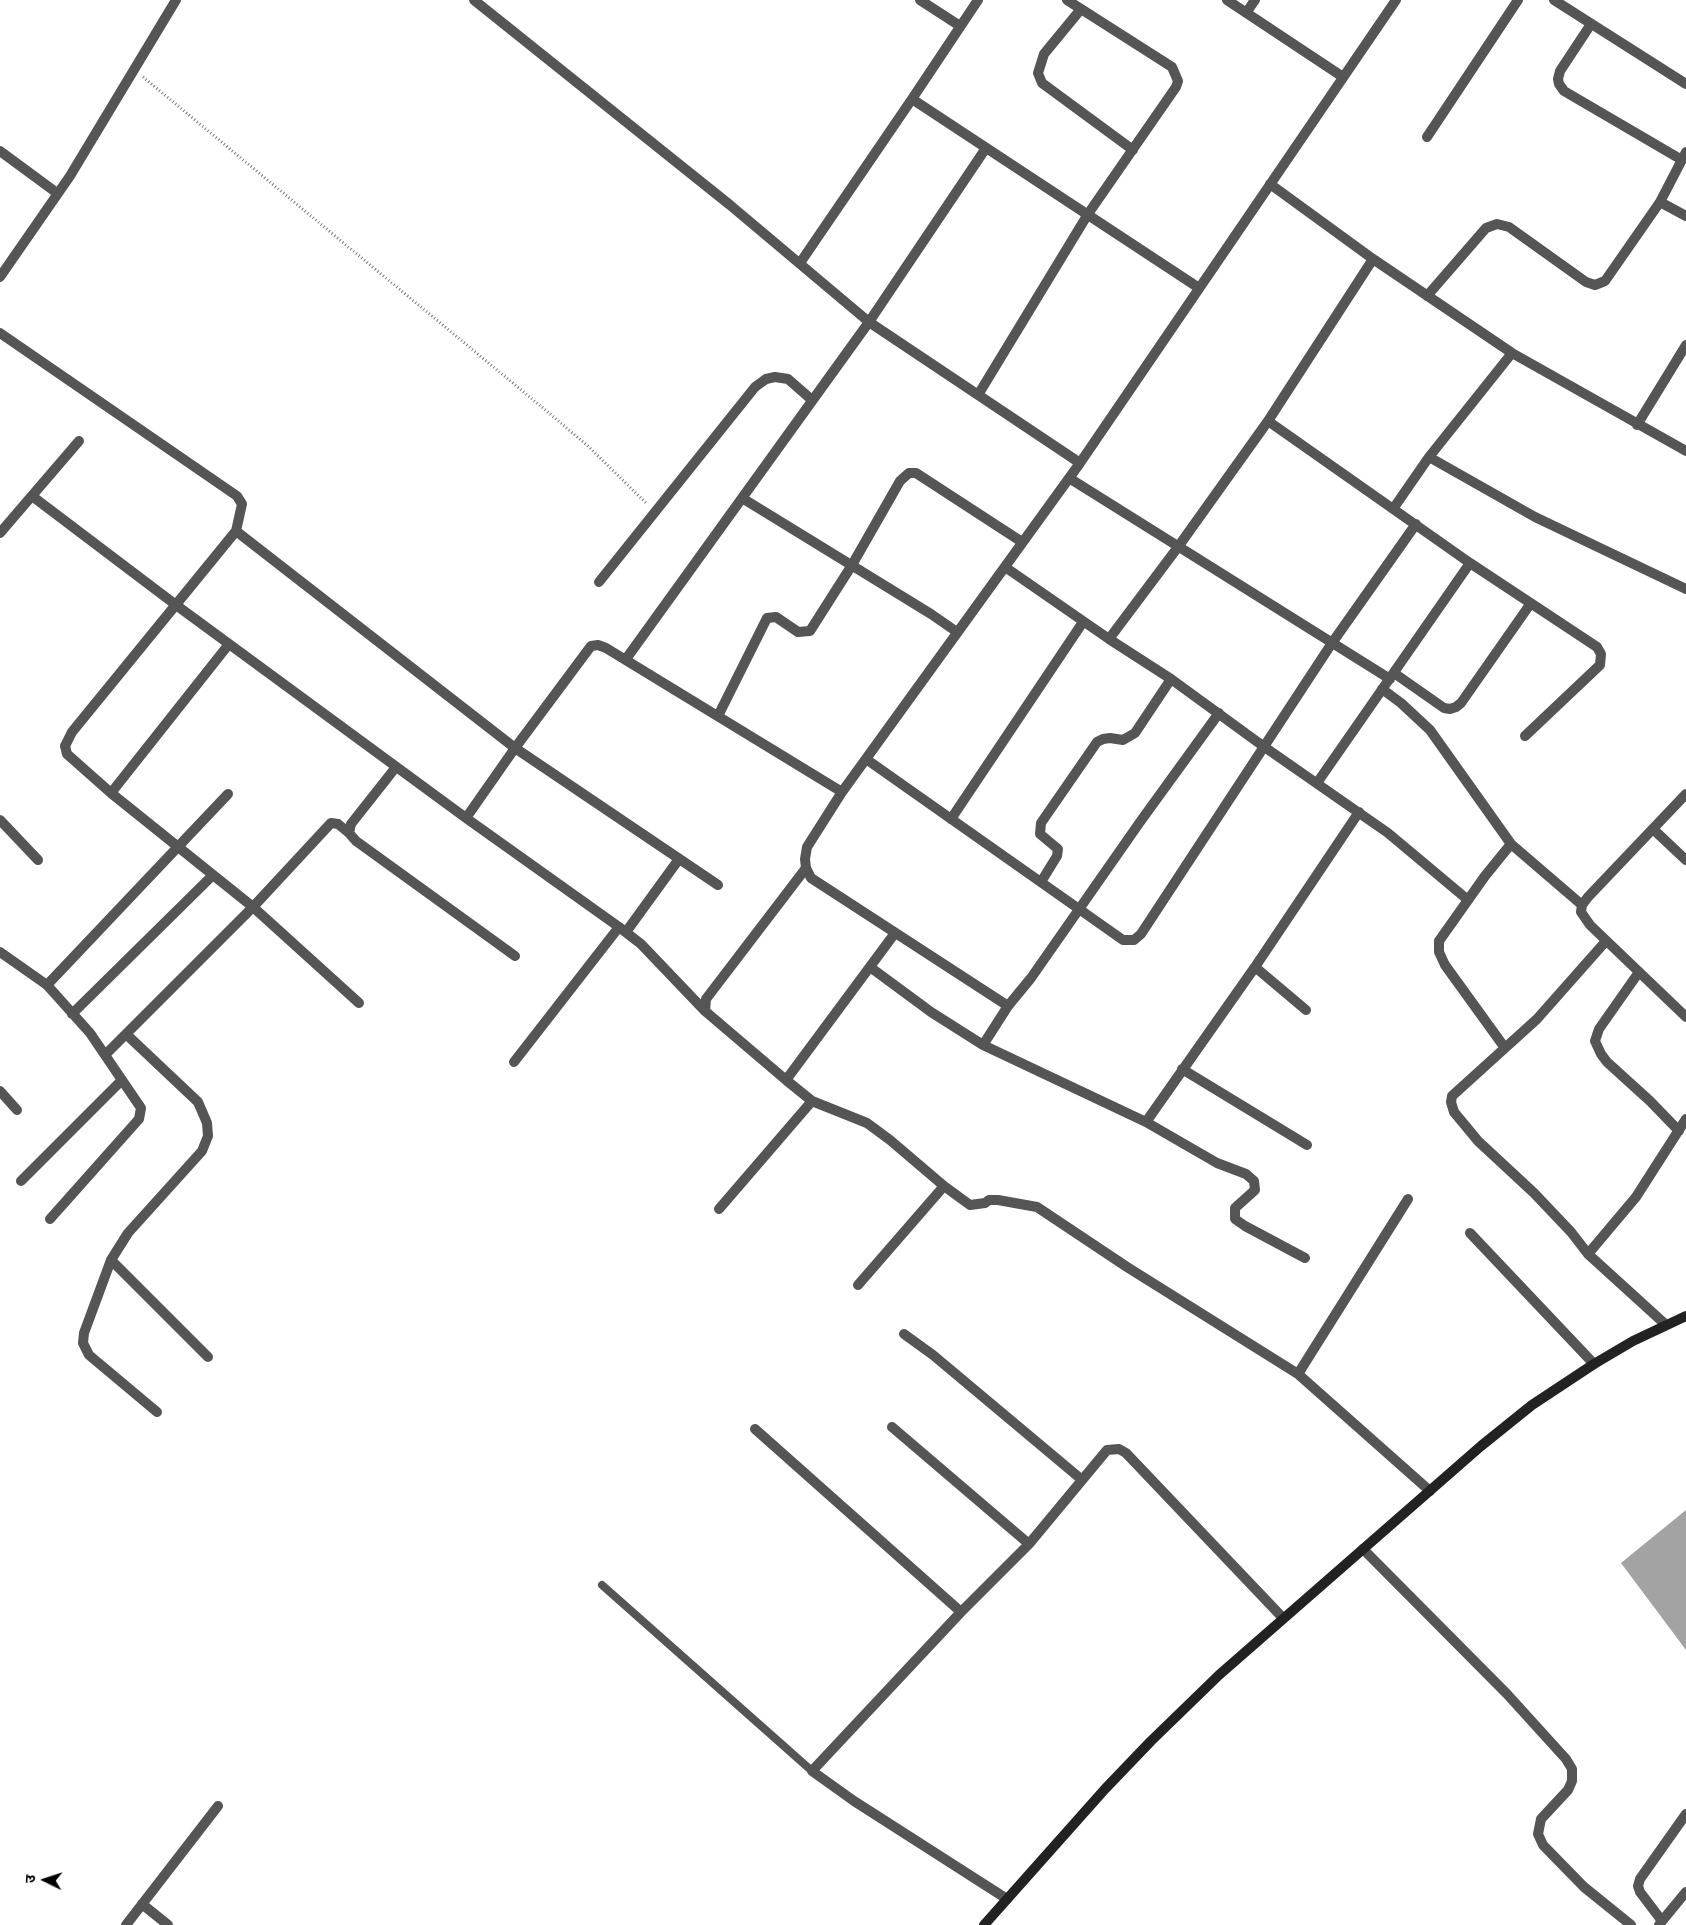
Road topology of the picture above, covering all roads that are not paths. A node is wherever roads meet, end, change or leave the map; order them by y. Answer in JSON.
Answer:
{"nodes":[{"id":1,"x":176,"y":0,"type":"edge"},
{"id":2,"x":474,"y":0,"type":"edge"},
{"id":3,"x":920,"y":0,"type":"edge"},
{"id":4,"x":978,"y":0,"type":"edge"},
{"id":5,"x":1067,"y":0,"type":"edge"},
{"id":6,"x":1226,"y":0,"type":"edge"},
{"id":7,"x":1255,"y":0,"type":"edge"},
{"id":8,"x":1396,"y":0,"type":"edge"},
{"id":9,"x":1518,"y":0,"type":"edge"},
{"id":10,"x":1554,"y":0,"type":"edge"},
{"id":11,"x":1081,"y":9,"type":"junction"},
{"id":12,"x":1246,"y":13,"type":"junction"},
{"id":13,"x":1591,"y":24,"type":"junction"},
{"id":14,"x":960,"y":26,"type":"junction"},
{"id":15,"x":1343,"y":77,"type":"junction"},
{"id":16,"x":1686,"y":84,"type":"edge"},
{"id":17,"x":912,"y":99,"type":"junction"},
{"id":18,"x":1426,"y":138,"type":"dead end"},
{"id":19,"x":986,"y":148,"type":"junction"},
{"id":20,"x":1133,"y":150,"type":"junction"},
{"id":21,"x":0,"y":151,"type":"edge"},
{"id":22,"x":1684,"y":156,"type":"edge"},
{"id":23,"x":1270,"y":184,"type":"junction"},
{"id":24,"x":57,"y":193,"type":"junction"},
{"id":25,"x":1660,"y":202,"type":"junction"},
{"id":26,"x":1088,"y":214,"type":"junction"},
{"id":27,"x":1686,"y":216,"type":"edge"},
{"id":28,"x":1373,"y":259,"type":"junction"},
{"id":29,"x":800,"y":263,"type":"junction"},
{"id":30,"x":0,"y":277,"type":"edge"},
{"id":31,"x":1199,"y":288,"type":"junction"},
{"id":32,"x":1427,"y":296,"type":"junction"},
{"id":33,"x":868,"y":322,"type":"junction"},
{"id":34,"x":0,"y":333,"type":"edge"},
{"id":35,"x":1686,"y":345,"type":"edge"},
{"id":36,"x":1512,"y":353,"type":"junction"},
{"id":37,"x":978,"y":395,"type":"junction"},
{"id":38,"x":812,"y":400,"type":"junction"},
{"id":39,"x":1268,"y":421,"type":"junction"},
{"id":40,"x":1637,"y":425,"type":"junction"},
{"id":41,"x":79,"y":441,"type":"dead end"},
{"id":42,"x":1686,"y":450,"type":"edge"},
{"id":43,"x":1429,"y":457,"type":"junction"},
{"id":44,"x":1080,"y":463,"type":"junction"},
{"id":45,"x":1069,"y":478,"type":"junction"},
{"id":46,"x":32,"y":496,"type":"junction"},
{"id":47,"x":742,"y":498,"type":"junction"},
{"id":48,"x":1393,"y":509,"type":"junction"},
{"id":49,"x":1416,"y":524,"type":"junction"},
{"id":50,"x":236,"y":530,"type":"junction"},
{"id":51,"x":0,"y":533,"type":"edge"},
{"id":52,"x":1022,"y":542,"type":"junction"},
{"id":53,"x":1178,"y":546,"type":"junction"},
{"id":54,"x":1470,"y":563,"type":"junction"},
{"id":55,"x":852,"y":565,"type":"junction"},
{"id":56,"x":1004,"y":567,"type":"junction"},
{"id":57,"x":599,"y":582,"type":"dead end"},
{"id":58,"x":1686,"y":589,"type":"edge"},
{"id":59,"x":1531,"y":603,"type":"junction"},
{"id":60,"x":176,"y":605,"type":"junction"},
{"id":61,"x":1083,"y":622,"type":"junction"},
{"id":62,"x":958,"y":632,"type":"junction"},
{"id":63,"x":1109,"y":639,"type":"junction"},
{"id":64,"x":1332,"y":643,"type":"junction"},
{"id":65,"x":229,"y":644,"type":"junction"},
{"id":66,"x":626,"y":660,"type":"junction"},
{"id":67,"x":1392,"y":676,"type":"junction"},
{"id":68,"x":1171,"y":679,"type":"junction"},
{"id":69,"x":1382,"y":689,"type":"junction"},
{"id":70,"x":1218,"y":713,"type":"junction"},
{"id":71,"x":718,"y":716,"type":"junction"},
{"id":72,"x":1524,"y":736,"type":"dead end"},
{"id":73,"x":1263,"y":746,"type":"junction"},
{"id":74,"x":514,"y":748,"type":"junction"},
{"id":75,"x":866,"y":759,"type":"junction"},
{"id":76,"x":396,"y":767,"type":"junction"},
{"id":77,"x":1317,"y":783,"type":"junction"},
{"id":78,"x":111,"y":792,"type":"junction"},
{"id":79,"x":842,"y":792,"type":"junction"},
{"id":80,"x":228,"y":794,"type":"dead end"},
{"id":81,"x":1686,"y":794,"type":"edge"},
{"id":82,"x":1359,"y":812,"type":"junction"},
{"id":83,"x":466,"y":818,"type":"junction"},
{"id":84,"x":951,"y":819,"type":"junction"},
{"id":85,"x":0,"y":820,"type":"edge"},
{"id":86,"x":1653,"y":829,"type":"junction"},
{"id":87,"x":349,"y":833,"type":"junction"},
{"id":88,"x":1511,"y":844,"type":"junction"},
{"id":89,"x":180,"y":847,"type":"junction"},
{"id":90,"x":679,"y":858,"type":"junction"},
{"id":91,"x":38,"y":860,"type":"dead end"},
{"id":92,"x":1686,"y":860,"type":"edge"},
{"id":93,"x":806,"y":868,"type":"junction"},
{"id":94,"x":213,"y":875,"type":"junction"},
{"id":95,"x":1041,"y":882,"type":"junction"},
{"id":96,"x":718,"y":884,"type":"dead end"},
{"id":97,"x":1468,"y":900,"type":"junction"},
{"id":98,"x":1582,"y":905,"type":"junction"},
{"id":99,"x":253,"y":907,"type":"junction"},
{"id":100,"x":1079,"y":908,"type":"junction"},
{"id":101,"x":623,"y":930,"type":"junction"},
{"id":102,"x":895,"y":933,"type":"junction"},
{"id":103,"x":1606,"y":941,"type":"junction"},
{"id":104,"x":0,"y":952,"type":"edge"},
{"id":105,"x":516,"y":956,"type":"dead end"},
{"id":106,"x":870,"y":967,"type":"junction"},
{"id":107,"x":1255,"y":967,"type":"junction"},
{"id":108,"x":1639,"y":972,"type":"junction"},
{"id":109,"x":47,"y":985,"type":"junction"},
{"id":110,"x":359,"y":1003,"type":"dead end"},
{"id":111,"x":1008,"y":1006,"type":"junction"},
{"id":112,"x":1306,"y":1010,"type":"dead end"},
{"id":113,"x":705,"y":1011,"type":"junction"},
{"id":114,"x":72,"y":1014,"type":"junction"},
{"id":115,"x":1686,"y":1017,"type":"edge"},
{"id":116,"x":126,"y":1034,"type":"junction"},
{"id":117,"x":983,"y":1045,"type":"junction"},
{"id":118,"x":1505,"y":1048,"type":"junction"},
{"id":119,"x":105,"y":1055,"type":"junction"},
{"id":120,"x":514,"y":1062,"type":"dead end"},
{"id":121,"x":1182,"y":1070,"type":"junction"},
{"id":122,"x":122,"y":1080,"type":"junction"},
{"id":123,"x":786,"y":1080,"type":"junction"},
{"id":124,"x":0,"y":1092,"type":"edge"},
{"id":125,"x":812,"y":1100,"type":"junction"},
{"id":126,"x":17,"y":1110,"type":"dead end"},
{"id":127,"x":1686,"y":1119,"type":"edge"},
{"id":128,"x":1146,"y":1122,"type":"junction"},
{"id":129,"x":1679,"y":1131,"type":"junction"},
{"id":130,"x":1307,"y":1145,"type":"dead end"},
{"id":131,"x":20,"y":1181,"type":"dead end"},
{"id":132,"x":944,"y":1186,"type":"junction"},
{"id":133,"x":1408,"y":1199,"type":"dead end"},
{"id":134,"x":719,"y":1209,"type":"dead end"},
{"id":135,"x":50,"y":1219,"type":"dead end"},
{"id":136,"x":1470,"y":1233,"type":"dead end"},
{"id":137,"x":1588,"y":1254,"type":"junction"},
{"id":138,"x":1305,"y":1258,"type":"dead end"},
{"id":139,"x":111,"y":1260,"type":"junction"},
{"id":140,"x":858,"y":1286,"type":"dead end"},
{"id":141,"x":1686,"y":1316,"type":"edge"},
{"id":142,"x":1665,"y":1324,"type":"junction"},
{"id":143,"x":904,"y":1334,"type":"dead end"},
{"id":144,"x":208,"y":1357,"type":"dead end"},
{"id":145,"x":1594,"y":1364,"type":"junction"},
{"id":146,"x":1298,"y":1374,"type":"junction"},
{"id":147,"x":157,"y":1412,"type":"dead end"},
{"id":148,"x":892,"y":1427,"type":"dead end"},
{"id":149,"x":755,"y":1428,"type":"dead end"},
{"id":150,"x":1081,"y":1479,"type":"junction"},
{"id":151,"x":1430,"y":1491,"type":"junction"},
{"id":152,"x":1029,"y":1544,"type":"junction"},
{"id":153,"x":1363,"y":1549,"type":"junction"},
{"id":154,"x":602,"y":1586,"type":"dead end"},
{"id":155,"x":961,"y":1612,"type":"junction"},
{"id":156,"x":1283,"y":1618,"type":"junction"},
{"id":157,"x":812,"y":1771,"type":"junction"},
{"id":158,"x":218,"y":1806,"type":"dead end"},
{"id":159,"x":1686,"y":1814,"type":"edge"},
{"id":160,"x":1686,"y":1892,"type":"edge"},
{"id":161,"x":1008,"y":1899,"type":"junction"},
{"id":162,"x":142,"y":1904,"type":"junction"},
{"id":163,"x":1661,"y":1923,"type":"edge"},
{"id":164,"x":126,"y":1925,"type":"edge"},
{"id":165,"x":168,"y":1925,"type":"edge"},
{"id":166,"x":984,"y":1925,"type":"edge"},
{"id":167,"x":1631,"y":1925,"type":"edge"}],
"edges":[{"from":1,"to":24,"type":"street"},
{"from":2,"to":29,"type":"street"},
{"from":3,"to":14,"type":"street"},
{"from":4,"to":14,"type":"street"},
{"from":5,"to":11,"type":"street"},
{"from":6,"to":12,"type":"street"},
{"from":7,"to":12,"type":"street"},
{"from":8,"to":15,"type":"street"},
{"from":9,"to":18,"type":"street"},
{"from":10,"to":13,"type":"street"},
{"from":11,"to":20,"type":"street"},
{"from":11,"to":20,"type":"street"},
{"from":12,"to":15,"type":"street"},
{"from":13,"to":16,"type":"street"},
{"from":13,"to":22,"type":"street"},
{"from":14,"to":17,"type":"street"},
{"from":15,"to":23,"type":"street"},
{"from":17,"to":19,"type":"street"},
{"from":17,"to":29,"type":"street"},
{"from":19,"to":26,"type":"street"},
{"from":19,"to":33,"type":"street"},
{"from":20,"to":26,"type":"street"},
{"from":21,"to":24,"type":"street"},
{"from":22,"to":25,"type":"street"},
{"from":23,"to":28,"type":"street"},
{"from":23,"to":31,"type":"street"},
{"from":24,"to":30,"type":"street"},
{"from":25,"to":27,"type":"street"},
{"from":25,"to":32,"type":"street"},
{"from":26,"to":31,"type":"street"},
{"from":26,"to":37,"type":"street"},
{"from":28,"to":32,"type":"street"},
{"from":28,"to":39,"type":"street"},
{"from":29,"to":33,"type":"street"},
{"from":31,"to":44,"type":"street"},
{"from":32,"to":36,"type":"street"},
{"from":33,"to":37,"type":"street"},
{"from":33,"to":38,"type":"street"},
{"from":34,"to":50,"type":"street"},
{"from":35,"to":40,"type":"street"},
{"from":36,"to":40,"type":"street"},
{"from":36,"to":43,"type":"street"},
{"from":37,"to":44,"type":"street"},
{"from":38,"to":47,"type":"street"},
{"from":38,"to":57,"type":"street"},
{"from":39,"to":48,"type":"street"},
{"from":39,"to":53,"type":"street"},
{"from":40,"to":42,"type":"street"},
{"from":41,"to":46,"type":"street"},
{"from":43,"to":48,"type":"street"},
{"from":43,"to":58,"type":"street"},
{"from":44,"to":45,"type":"street"},
{"from":45,"to":52,"type":"street"},
{"from":45,"to":53,"type":"street"},
{"from":46,"to":51,"type":"street"},
{"from":46,"to":60,"type":"street"},
{"from":47,"to":55,"type":"street"},
{"from":47,"to":66,"type":"street"},
{"from":48,"to":49,"type":"street"},
{"from":49,"to":54,"type":"street"},
{"from":49,"to":64,"type":"street"},
{"from":50,"to":60,"type":"street"},
{"from":50,"to":74,"type":"street"},
{"from":52,"to":55,"type":"street"},
{"from":52,"to":56,"type":"street"},
{"from":53,"to":63,"type":"street"},
{"from":53,"to":64,"type":"street"},
{"from":54,"to":59,"type":"street"},
{"from":54,"to":67,"type":"street"},
{"from":55,"to":62,"type":"street"},
{"from":55,"to":71,"type":"street"},
{"from":56,"to":61,"type":"street"},
{"from":56,"to":62,"type":"street"},
{"from":59,"to":67,"type":"street"},
{"from":59,"to":72,"type":"street"},
{"from":60,"to":65,"type":"street"},
{"from":60,"to":78,"type":"street"},
{"from":61,"to":63,"type":"street"},
{"from":61,"to":84,"type":"street"},
{"from":62,"to":75,"type":"street"},
{"from":63,"to":68,"type":"street"},
{"from":64,"to":67,"type":"street"},
{"from":64,"to":73,"type":"street"},
{"from":65,"to":76,"type":"street"},
{"from":65,"to":78,"type":"street"},
{"from":66,"to":71,"type":"street"},
{"from":66,"to":74,"type":"street"},
{"from":67,"to":69,"type":"street"},
{"from":68,"to":70,"type":"street"},
{"from":68,"to":95,"type":"street"},
{"from":69,"to":77,"type":"street"},
{"from":69,"to":88,"type":"street"},
{"from":70,"to":73,"type":"street"},
{"from":70,"to":100,"type":"street"},
{"from":71,"to":79,"type":"street"},
{"from":73,"to":77,"type":"street"},
{"from":73,"to":100,"type":"street"},
{"from":74,"to":83,"type":"street"},
{"from":74,"to":90,"type":"street"},
{"from":75,"to":79,"type":"street"},
{"from":75,"to":84,"type":"street"},
{"from":76,"to":83,"type":"street"},
{"from":76,"to":87,"type":"street"},
{"from":77,"to":82,"type":"street"},
{"from":78,"to":89,"type":"street"},
{"from":79,"to":93,"type":"street"},
{"from":80,"to":89,"type":"street"},
{"from":81,"to":86,"type":"street"},
{"from":82,"to":97,"type":"street"},
{"from":82,"to":107,"type":"street"},
{"from":83,"to":101,"type":"street"},
{"from":84,"to":95,"type":"street"},
{"from":85,"to":91,"type":"street"},
{"from":86,"to":92,"type":"street"},
{"from":86,"to":98,"type":"street"},
{"from":87,"to":99,"type":"street"},
{"from":87,"to":105,"type":"street"},
{"from":88,"to":97,"type":"street"},
{"from":88,"to":98,"type":"street"},
{"from":89,"to":94,"type":"street"},
{"from":89,"to":109,"type":"street"},
{"from":90,"to":96,"type":"street"},
{"from":90,"to":101,"type":"street"},
{"from":93,"to":102,"type":"street"},
{"from":93,"to":113,"type":"street"},
{"from":94,"to":99,"type":"street"},
{"from":94,"to":114,"type":"street"},
{"from":95,"to":100,"type":"street"},
{"from":97,"to":118,"type":"street"},
{"from":98,"to":103,"type":"street"},
{"from":99,"to":110,"type":"street"},
{"from":99,"to":116,"type":"street"},
{"from":100,"to":111,"type":"street"},
{"from":101,"to":113,"type":"street"},
{"from":101,"to":120,"type":"street"},
{"from":102,"to":106,"type":"street"},
{"from":102,"to":111,"type":"street"},
{"from":103,"to":108,"type":"street"},
{"from":103,"to":118,"type":"street"},
{"from":104,"to":109,"type":"street"},
{"from":106,"to":117,"type":"street"},
{"from":106,"to":123,"type":"street"},
{"from":107,"to":112,"type":"street"},
{"from":107,"to":121,"type":"street"},
{"from":108,"to":115,"type":"street"},
{"from":108,"to":129,"type":"street"},
{"from":109,"to":114,"type":"street"},
{"from":111,"to":117,"type":"street"},
{"from":113,"to":123,"type":"street"},
{"from":114,"to":119,"type":"street"},
{"from":116,"to":119,"type":"street"},
{"from":116,"to":139,"type":"street"},
{"from":117,"to":128,"type":"street"},
{"from":118,"to":137,"type":"street"},
{"from":119,"to":122,"type":"street"},
{"from":121,"to":128,"type":"street"},
{"from":121,"to":130,"type":"street"},
{"from":122,"to":131,"type":"street"},
{"from":122,"to":135,"type":"street"},
{"from":123,"to":125,"type":"street"},
{"from":124,"to":126,"type":"street"},
{"from":125,"to":132,"type":"street"},
{"from":125,"to":134,"type":"street"},
{"from":127,"to":129,"type":"street"},
{"from":128,"to":138,"type":"street"},
{"from":129,"to":137,"type":"street"},
{"from":132,"to":140,"type":"street"},
{"from":132,"to":146,"type":"street"},
{"from":133,"to":146,"type":"street"},
{"from":136,"to":145,"type":"street"},
{"from":137,"to":142,"type":"street"},
{"from":139,"to":144,"type":"street"},
{"from":139,"to":147,"type":"street"},
{"from":141,"to":142,"type":"main road"},
{"from":142,"to":145,"type":"main road"},
{"from":143,"to":150,"type":"street"},
{"from":145,"to":151,"type":"main road"},
{"from":146,"to":151,"type":"street"},
{"from":148,"to":152,"type":"street"},
{"from":149,"to":155,"type":"street"},
{"from":150,"to":152,"type":"street"},
{"from":150,"to":156,"type":"street"},
{"from":151,"to":153,"type":"main road"},
{"from":152,"to":155,"type":"street"},
{"from":153,"to":156,"type":"main road"},
{"from":153,"to":167,"type":"street"},
{"from":154,"to":157,"type":"lane"},
{"from":155,"to":157,"type":"street"},
{"from":156,"to":161,"type":"main road"},
{"from":157,"to":161,"type":"street"},
{"from":158,"to":162,"type":"street"},
{"from":159,"to":163,"type":"street"},
{"from":160,"to":163,"type":"street"},
{"from":161,"to":166,"type":"main road"},
{"from":162,"to":164,"type":"street"},
{"from":162,"to":165,"type":"street"}]}
